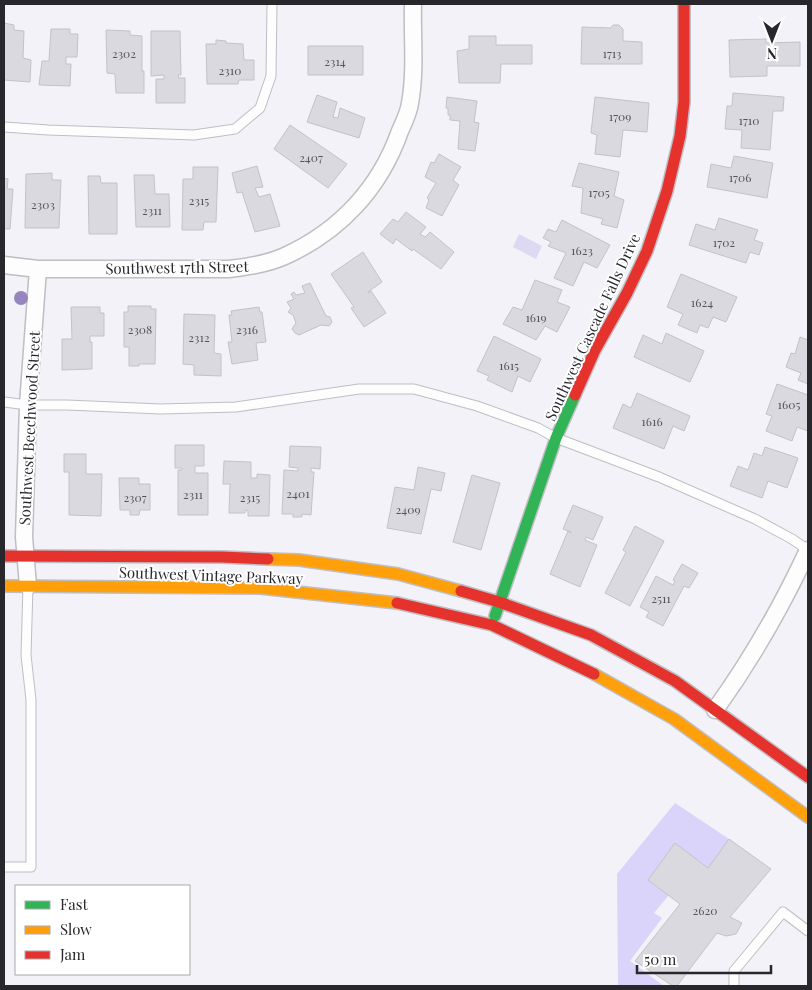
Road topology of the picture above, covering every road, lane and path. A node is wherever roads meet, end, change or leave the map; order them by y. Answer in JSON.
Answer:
{"nodes":[{"id":1,"x":272,"y":4,"type":"edge"},
{"id":2,"x":413,"y":4,"type":"edge"},
{"id":3,"x":684,"y":4,"type":"edge"},
{"id":4,"x":4,"y":127,"type":"edge"},
{"id":5,"x":4,"y":265,"type":"edge"},
{"id":6,"x":38,"y":269,"type":"junction"},
{"id":7,"x":4,"y":402,"type":"edge"},
{"id":8,"x":28,"y":405,"type":"junction"},
{"id":9,"x":556,"y":438,"type":"junction"},
{"id":10,"x":808,"y":550,"type":"edge"},
{"id":11,"x":4,"y":556,"type":"edge"},
{"id":12,"x":26,"y":556,"type":"junction"},
{"id":13,"x":4,"y":586,"type":"edge"},
{"id":14,"x":28,"y":586,"type":"junction"},
{"id":15,"x":499,"y":602,"type":"junction"},
{"id":16,"x":492,"y":625,"type":"junction"},
{"id":17,"x":715,"y":710,"type":"junction"},
{"id":18,"x":808,"y":777,"type":"edge"},
{"id":19,"x":808,"y":817,"type":"edge"},
{"id":20,"x":4,"y":867,"type":"edge"},
{"id":21,"x":808,"y":931,"type":"edge"},
{"id":22,"x":734,"y":986,"type":"edge"}],
"edges":[{"from":1,"to":4,"type":"lane"},
{"from":2,"to":6,"type":"street","name":"Southwest 17th Street"},
{"from":3,"to":9,"type":"street","name":"Southwest Cascade Falls Drive"},
{"from":5,"to":6,"type":"street","name":"Southwest 17th Street"},
{"from":6,"to":8,"type":"street","name":"Southwest Beechwood Street"},
{"from":7,"to":8,"type":"lane"},
{"from":8,"to":9,"type":"lane"},
{"from":8,"to":12,"type":"street","name":"Southwest Beechwood Street"},
{"from":9,"to":10,"type":"lane"},
{"from":9,"to":15,"type":"street","name":"Southwest Cascade Falls Drive"},
{"from":10,"to":17,"type":"street"},
{"from":11,"to":12,"type":"street","name":"Southwest Vintage Parkway"},
{"from":12,"to":14,"type":"street","name":"Southwest Beechwood Street"},
{"from":12,"to":15,"type":"street","name":"Southwest Vintage Parkway"},
{"from":13,"to":14,"type":"street","name":"Southwest Vintage Parkway"},
{"from":14,"to":16,"type":"street","name":"Southwest Vintage Parkway"},
{"from":14,"to":20,"type":"lane"},
{"from":15,"to":16,"type":"street","name":"Southwest Cascade Falls Drive"},
{"from":15,"to":17,"type":"street","name":"Southwest Vintage Parkway"},
{"from":16,"to":19,"type":"street","name":"Southwest Vintage Parkway"},
{"from":17,"to":18,"type":"street","name":"Southwest Vintage Parkway"},
{"from":21,"to":22,"type":"lane"}]}
